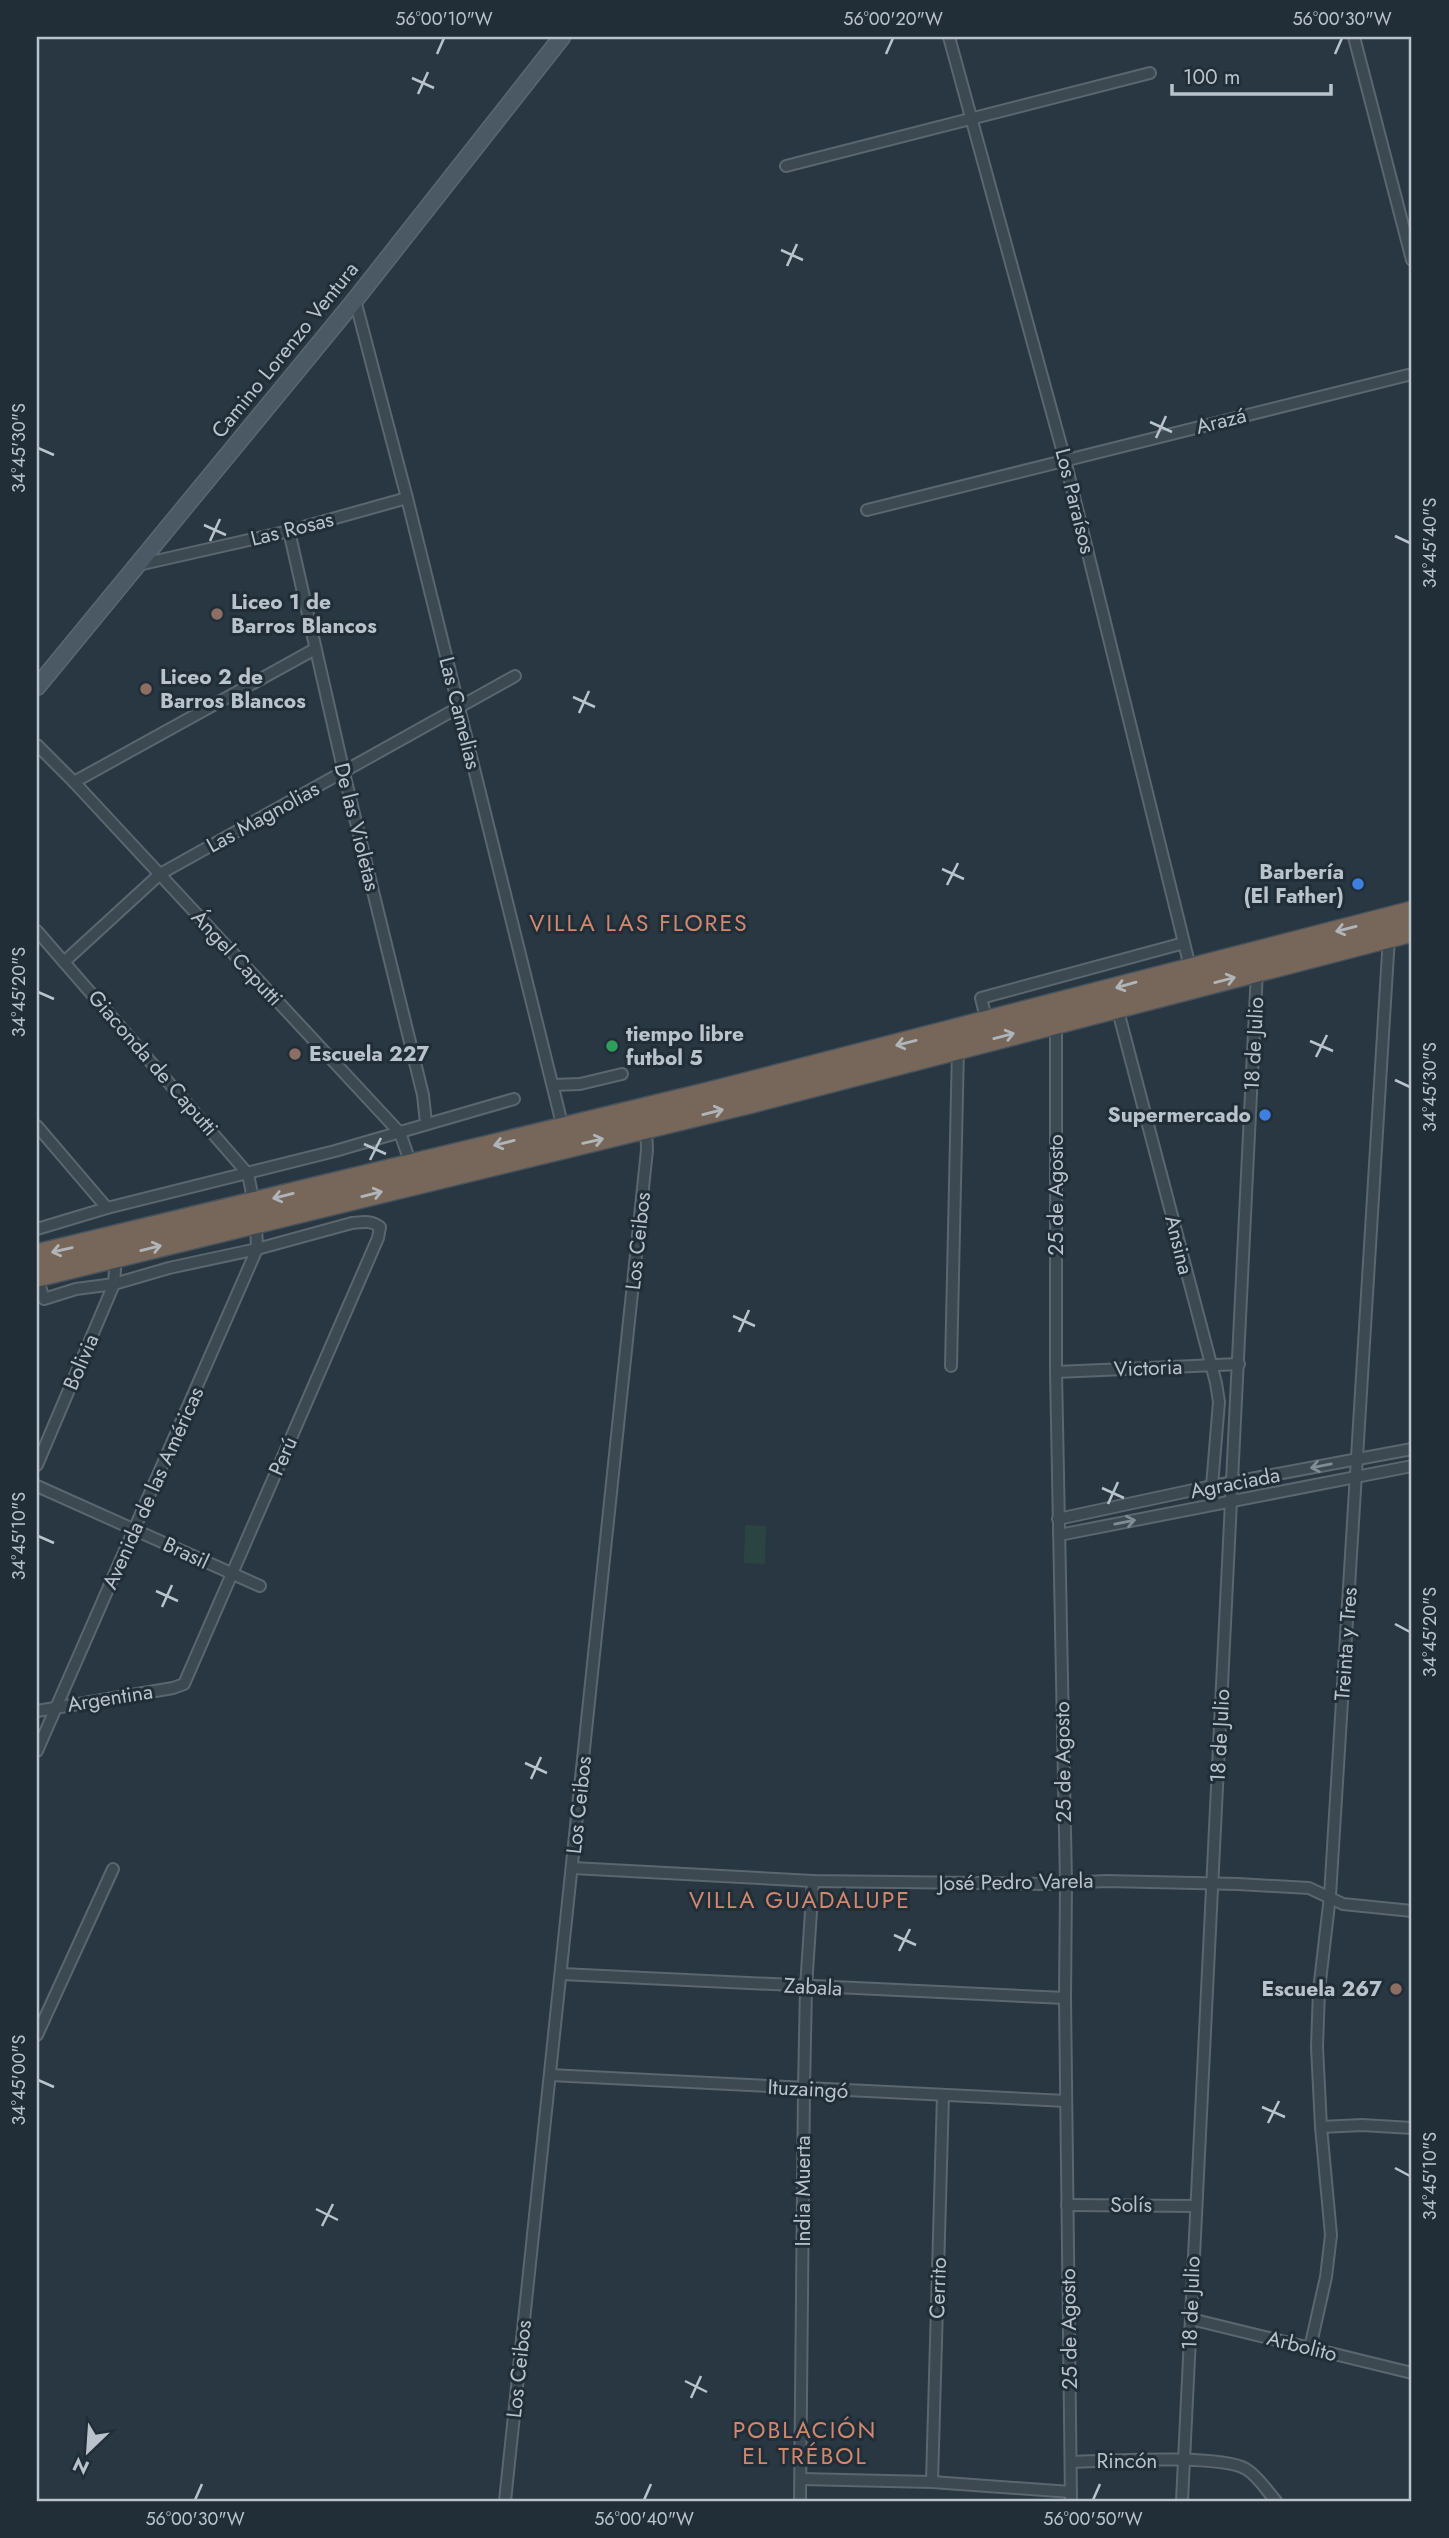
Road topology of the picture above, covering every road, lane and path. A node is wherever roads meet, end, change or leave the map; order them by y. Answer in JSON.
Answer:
{"nodes":[{"id":1,"x":562,"y":37,"type":"edge"},
{"id":2,"x":948,"y":37,"type":"edge"},
{"id":3,"x":1354,"y":37,"type":"edge"},
{"id":4,"x":1150,"y":73,"type":"dead end"},
{"id":5,"x":970,"y":120,"type":"junction"},
{"id":6,"x":786,"y":166,"type":"dead end"},
{"id":7,"x":1412,"y":260,"type":"edge"},
{"id":8,"x":355,"y":300,"type":"junction"},
{"id":9,"x":1412,"y":374,"type":"edge"},
{"id":10,"x":1065,"y":460,"type":"junction"},
{"id":11,"x":407,"y":498,"type":"junction"},
{"id":12,"x":867,"y":510,"type":"dead end"},
{"id":13,"x":289,"y":531,"type":"junction"},
{"id":14,"x":136,"y":565,"type":"junction"},
{"id":15,"x":315,"y":649,"type":"junction"},
{"id":16,"x":515,"y":676,"type":"dead end"},
{"id":17,"x":37,"y":687,"type":"edge"},
{"id":18,"x":460,"y":709,"type":"junction"},
{"id":19,"x":37,"y":745,"type":"edge"},
{"id":20,"x":344,"y":773,"type":"junction"},
{"id":21,"x":74,"y":782,"type":"junction"},
{"id":22,"x":160,"y":874,"type":"junction"},
{"id":23,"x":1412,"y":912,"type":"edge"},
{"id":24,"x":37,"y":931,"type":"edge"},
{"id":25,"x":1412,"y":931,"type":"edge"},
{"id":26,"x":1389,"y":937,"type":"junction"},
{"id":27,"x":1185,"y":943,"type":"junction"},
{"id":28,"x":64,"y":962,"type":"junction"},
{"id":29,"x":1190,"y":967,"type":"junction"},
{"id":30,"x":1257,"y":971,"type":"junction"},
{"id":31,"x":1117,"y":1007,"type":"junction"},
{"id":32,"x":987,"y":1022,"type":"junction"},
{"id":33,"x":1056,"y":1023,"type":"junction"},
{"id":34,"x":958,"y":1048,"type":"junction"},
{"id":35,"x":622,"y":1074,"type":"dead end"},
{"id":36,"x":553,"y":1085,"type":"junction"},
{"id":37,"x":514,"y":1099,"type":"dead end"},
{"id":38,"x":644,"y":1119,"type":"junction"},
{"id":39,"x":426,"y":1124,"type":"junction"},
{"id":40,"x":37,"y":1126,"type":"edge"},
{"id":41,"x":563,"y":1128,"type":"junction"},
{"id":42,"x":400,"y":1133,"type":"junction"},
{"id":43,"x":248,"y":1174,"type":"junction"},
{"id":44,"x":414,"y":1174,"type":"junction"},
{"id":45,"x":107,"y":1208,"type":"junction"},
{"id":46,"x":255,"y":1213,"type":"junction"},
{"id":47,"x":37,"y":1229,"type":"edge"},
{"id":48,"x":257,"y":1249,"type":"junction"},
{"id":49,"x":37,"y":1255,"type":"edge"},
{"id":50,"x":116,"y":1256,"type":"junction"},
{"id":51,"x":37,"y":1277,"type":"edge"},
{"id":52,"x":114,"y":1284,"type":"junction"},
{"id":53,"x":40,"y":1300,"type":"edge"},
{"id":54,"x":1239,"y":1364,"type":"junction"},
{"id":55,"x":1210,"y":1365,"type":"junction"},
{"id":56,"x":951,"y":1366,"type":"dead end"},
{"id":57,"x":1056,"y":1372,"type":"junction"},
{"id":58,"x":1412,"y":1449,"type":"edge"},
{"id":59,"x":1357,"y":1459,"type":"junction"},
{"id":60,"x":37,"y":1465,"type":"edge"},
{"id":61,"x":1412,"y":1466,"type":"edge"},
{"id":62,"x":1356,"y":1476,"type":"junction"},
{"id":63,"x":1232,"y":1483,"type":"junction"},
{"id":64,"x":37,"y":1486,"type":"edge"},
{"id":65,"x":1212,"y":1486,"type":"junction"},
{"id":66,"x":1231,"y":1500,"type":"junction"},
{"id":67,"x":1058,"y":1519,"type":"junction"},
{"id":68,"x":135,"y":1530,"type":"junction"},
{"id":69,"x":1059,"y":1535,"type":"junction"},
{"id":70,"x":231,"y":1574,"type":"junction"},
{"id":71,"x":260,"y":1586,"type":"dead end"},
{"id":72,"x":184,"y":1684,"type":"joint"},
{"id":73,"x":55,"y":1707,"type":"junction"},
{"id":74,"x":37,"y":1711,"type":"edge"},
{"id":75,"x":37,"y":1751,"type":"edge"},
{"id":76,"x":573,"y":1868,"type":"junction"},
{"id":77,"x":113,"y":1869,"type":"dead end"},
{"id":78,"x":813,"y":1881,"type":"junction"},
{"id":79,"x":1066,"y":1883,"type":"junction"},
{"id":80,"x":1213,"y":1883,"type":"junction"},
{"id":81,"x":1330,"y":1896,"type":"junction"},
{"id":82,"x":1412,"y":1911,"type":"edge"},
{"id":83,"x":562,"y":1974,"type":"junction"},
{"id":84,"x":806,"y":1987,"type":"junction"},
{"id":85,"x":1065,"y":1998,"type":"junction"},
{"id":86,"x":37,"y":2035,"type":"edge"},
{"id":87,"x":550,"y":2075,"type":"junction"},
{"id":88,"x":804,"y":2089,"type":"junction"},
{"id":89,"x":943,"y":2095,"type":"junction"},
{"id":90,"x":1066,"y":2101,"type":"junction"},
{"id":91,"x":1321,"y":2127,"type":"junction"},
{"id":92,"x":1412,"y":2128,"type":"edge"},
{"id":93,"x":1067,"y":2205,"type":"junction"},
{"id":94,"x":1194,"y":2206,"type":"junction"},
{"id":95,"x":1191,"y":2319,"type":"junction"},
{"id":96,"x":1310,"y":2348,"type":"junction"},
{"id":97,"x":1412,"y":2373,"type":"edge"},
{"id":98,"x":1184,"y":2461,"type":"junction"},
{"id":99,"x":1071,"y":2462,"type":"junction"},
{"id":100,"x":802,"y":2479,"type":"junction"},
{"id":101,"x":932,"y":2482,"type":"junction"},
{"id":102,"x":1071,"y":2497,"type":"edge"},
{"id":103,"x":505,"y":2501,"type":"edge"},
{"id":104,"x":800,"y":2501,"type":"edge"},
{"id":105,"x":1182,"y":2501,"type":"edge"},
{"id":106,"x":1276,"y":2501,"type":"edge"}],
"edges":[{"from":1,"to":8,"type":"street","name":"Camino Lorenzo Ventura"},
{"from":2,"to":5,"type":"street","name":"Los Paraísos"},
{"from":3,"to":7,"type":"street"},
{"from":4,"to":5,"type":"street"},
{"from":5,"to":6,"type":"street"},
{"from":5,"to":10,"type":"street","name":"Los Paraísos"},
{"from":8,"to":11,"type":"street","name":"Las Camelias"},
{"from":8,"to":14,"type":"street","name":"Camino Lorenzo Ventura"},
{"from":9,"to":10,"type":"street","name":"Arazá"},
{"from":10,"to":12,"type":"street","name":"Arazá"},
{"from":10,"to":27,"type":"street","name":"Los Paraísos"},
{"from":11,"to":13,"type":"street","name":"Las Rosas"},
{"from":11,"to":18,"type":"street","name":"Las Camelias"},
{"from":13,"to":14,"type":"street","name":"Las Rosas"},
{"from":13,"to":15,"type":"street","name":"De las Violetas"},
{"from":14,"to":17,"type":"street","name":"Camino Lorenzo Ventura"},
{"from":15,"to":20,"type":"street","name":"De las Violetas"},
{"from":15,"to":21,"type":"street"},
{"from":16,"to":18,"type":"street","name":"Las Magnolias"},
{"from":18,"to":20,"type":"street","name":"Las Magnolias"},
{"from":18,"to":36,"type":"street","name":"Las Camelias"},
{"from":19,"to":21,"type":"street","name":"Ángel Caputti"},
{"from":20,"to":22,"type":"street","name":"Las Magnolias"},
{"from":20,"to":39,"type":"street","name":"De las Violetas"},
{"from":21,"to":22,"type":"street","name":"Ángel Caputti"},
{"from":22,"to":28,"type":"street","name":"Las Magnolias"},
{"from":22,"to":42,"type":"street","name":"Ángel Caputti"},
{"from":23,"to":29,"type":"highway","one_way":true},
{"from":24,"to":28,"type":"street","name":"Giaconda de Caputti"},
{"from":25,"to":26,"type":"highway"},
{"from":26,"to":30,"type":"highway"},
{"from":26,"to":59,"type":"street","name":"Treinta y Tres"},
{"from":27,"to":29,"type":"street","name":"Los Paraísos"},
{"from":27,"to":32,"type":"street"},
{"from":28,"to":43,"type":"street","name":"Giaconda de Caputti"},
{"from":29,"to":32,"type":"highway","one_way":true},
{"from":31,"to":30,"type":"highway","one_way":true},
{"from":30,"to":54,"type":"street","name":"18 de Julio"},
{"from":31,"to":33,"type":"highway"},
{"from":31,"to":55,"type":"street","name":"Ansina"},
{"from":32,"to":38,"type":"highway","one_way":true},
{"from":34,"to":33,"type":"highway","one_way":true},
{"from":33,"to":57,"type":"street","name":"25 de Agosto"},
{"from":38,"to":34,"type":"highway","one_way":true},
{"from":34,"to":56,"type":"street"},
{"from":35,"to":36,"type":"street"},
{"from":36,"to":41,"type":"street","name":"Las Camelias"},
{"from":37,"to":39,"type":"street"},
{"from":38,"to":41,"type":"highway"},
{"from":44,"to":38,"type":"highway","one_way":true},
{"from":38,"to":76,"type":"street","name":"Los Ceibos"},
{"from":39,"to":42,"type":"street"},
{"from":40,"to":45,"type":"street"},
{"from":41,"to":44,"type":"highway","one_way":true},
{"from":42,"to":43,"type":"street"},
{"from":42,"to":44,"type":"street","name":"Ángel Caputti"},
{"from":43,"to":45,"type":"street"},
{"from":43,"to":46,"type":"street","name":"Giaconda de Caputti"},
{"from":44,"to":46,"type":"highway"},
{"from":45,"to":47,"type":"street"},
{"from":46,"to":48,"type":"street","name":"Avenida de las Américas"},
{"from":46,"to":49,"type":"highway","one_way":true},
{"from":50,"to":46,"type":"highway","one_way":true},
{"from":48,"to":52,"type":"street"},
{"from":48,"to":68,"type":"street","name":"Avenida de las Américas"},
{"from":48,"to":70,"type":"street","name":"Perú"},
{"from":50,"to":51,"type":"highway"},
{"from":50,"to":52,"type":"street","name":"Bolivia"},
{"from":51,"to":53,"type":"street"},
{"from":52,"to":53,"type":"street"},
{"from":52,"to":60,"type":"street","name":"Bolivia"},
{"from":54,"to":55,"type":"street","name":"Victoria"},
{"from":54,"to":63,"type":"street","name":"18 de Julio"},
{"from":55,"to":57,"type":"street","name":"Victoria"},
{"from":55,"to":65,"type":"street","name":"Ansina"},
{"from":57,"to":67,"type":"street","name":"25 de Agosto"},
{"from":58,"to":59,"type":"street","name":"Agraciada"},
{"from":59,"to":62,"type":"street","name":"Treinta y Tres"},
{"from":59,"to":63,"type":"street","name":"Agraciada","one_way":true},
{"from":61,"to":62,"type":"street","name":"Agraciada"},
{"from":62,"to":66,"type":"street","name":"Agraciada"},
{"from":62,"to":81,"type":"street","name":"Treinta y Tres"},
{"from":63,"to":65,"type":"street","name":"Agraciada"},
{"from":63,"to":66,"type":"street","name":"18 de Julio"},
{"from":64,"to":68,"type":"street","name":"Brasil"},
{"from":65,"to":67,"type":"street","name":"Agraciada"},
{"from":69,"to":66,"type":"street","name":"Agraciada","one_way":true},
{"from":66,"to":80,"type":"street","name":"18 de Julio"},
{"from":67,"to":69,"type":"street","name":"25 de Agosto"},
{"from":68,"to":70,"type":"street","name":"Brasil"},
{"from":68,"to":73,"type":"street","name":"Avenida de las Américas"},
{"from":69,"to":79,"type":"street","name":"25 de Agosto"},
{"from":70,"to":71,"type":"street","name":"Brasil"},
{"from":70,"to":72,"type":"street","name":"Perú"},
{"from":72,"to":73,"type":"street","name":"Argentina"},
{"from":73,"to":74,"type":"street","name":"Argentina"},
{"from":73,"to":75,"type":"street","name":"Avenida de las Américas"},
{"from":76,"to":78,"type":"street","name":"José Pedro Varela"},
{"from":76,"to":83,"type":"street","name":"Los Ceibos"},
{"from":77,"to":86,"type":"street"},
{"from":78,"to":79,"type":"street","name":"José Pedro Varela"},
{"from":78,"to":84,"type":"street","name":"India Muerta"},
{"from":79,"to":80,"type":"street","name":"José Pedro Varela"},
{"from":79,"to":85,"type":"street","name":"25 de Agosto"},
{"from":80,"to":81,"type":"street","name":"José Pedro Varela"},
{"from":80,"to":94,"type":"street","name":"18 de Julio"},
{"from":81,"to":82,"type":"street","name":"José Pedro Varela"},
{"from":81,"to":91,"type":"street","name":"Treinta y Tres"},
{"from":83,"to":84,"type":"street","name":"Zabala"},
{"from":83,"to":87,"type":"street","name":"Los Ceibos"},
{"from":84,"to":85,"type":"street","name":"Zabala"},
{"from":84,"to":88,"type":"street","name":"India Muerta"},
{"from":85,"to":90,"type":"street","name":"25 de Agosto"},
{"from":87,"to":88,"type":"street","name":"Ituzaingó"},
{"from":87,"to":103,"type":"street","name":"Los Ceibos"},
{"from":88,"to":89,"type":"street","name":"Ituzaingó"},
{"from":88,"to":100,"type":"street","name":"India Muerta"},
{"from":89,"to":90,"type":"street","name":"Ituzaingó"},
{"from":89,"to":101,"type":"street","name":"Cerrito"},
{"from":90,"to":93,"type":"street","name":"25 de Agosto"},
{"from":91,"to":92,"type":"street"},
{"from":91,"to":96,"type":"street","name":"Treinta y Tres"},
{"from":93,"to":94,"type":"street","name":"Solís"},
{"from":93,"to":99,"type":"street","name":"25 de Agosto"},
{"from":94,"to":95,"type":"street","name":"18 de Julio"},
{"from":95,"to":96,"type":"street","name":"Arbolito"},
{"from":95,"to":98,"type":"street","name":"18 de Julio"},
{"from":96,"to":97,"type":"street","name":"Arbolito"},
{"from":98,"to":99,"type":"street","name":"Rincón"},
{"from":98,"to":105,"type":"street","name":"18 de Julio"},
{"from":98,"to":106,"type":"street","name":"Rincón"},
{"from":99,"to":102,"type":"street","name":"25 de Agosto"},
{"from":100,"to":101,"type":"street","name":"Rincón"},
{"from":100,"to":104,"type":"street","name":"India Muerta"},
{"from":101,"to":102,"type":"street","name":"Rincón"}]}
